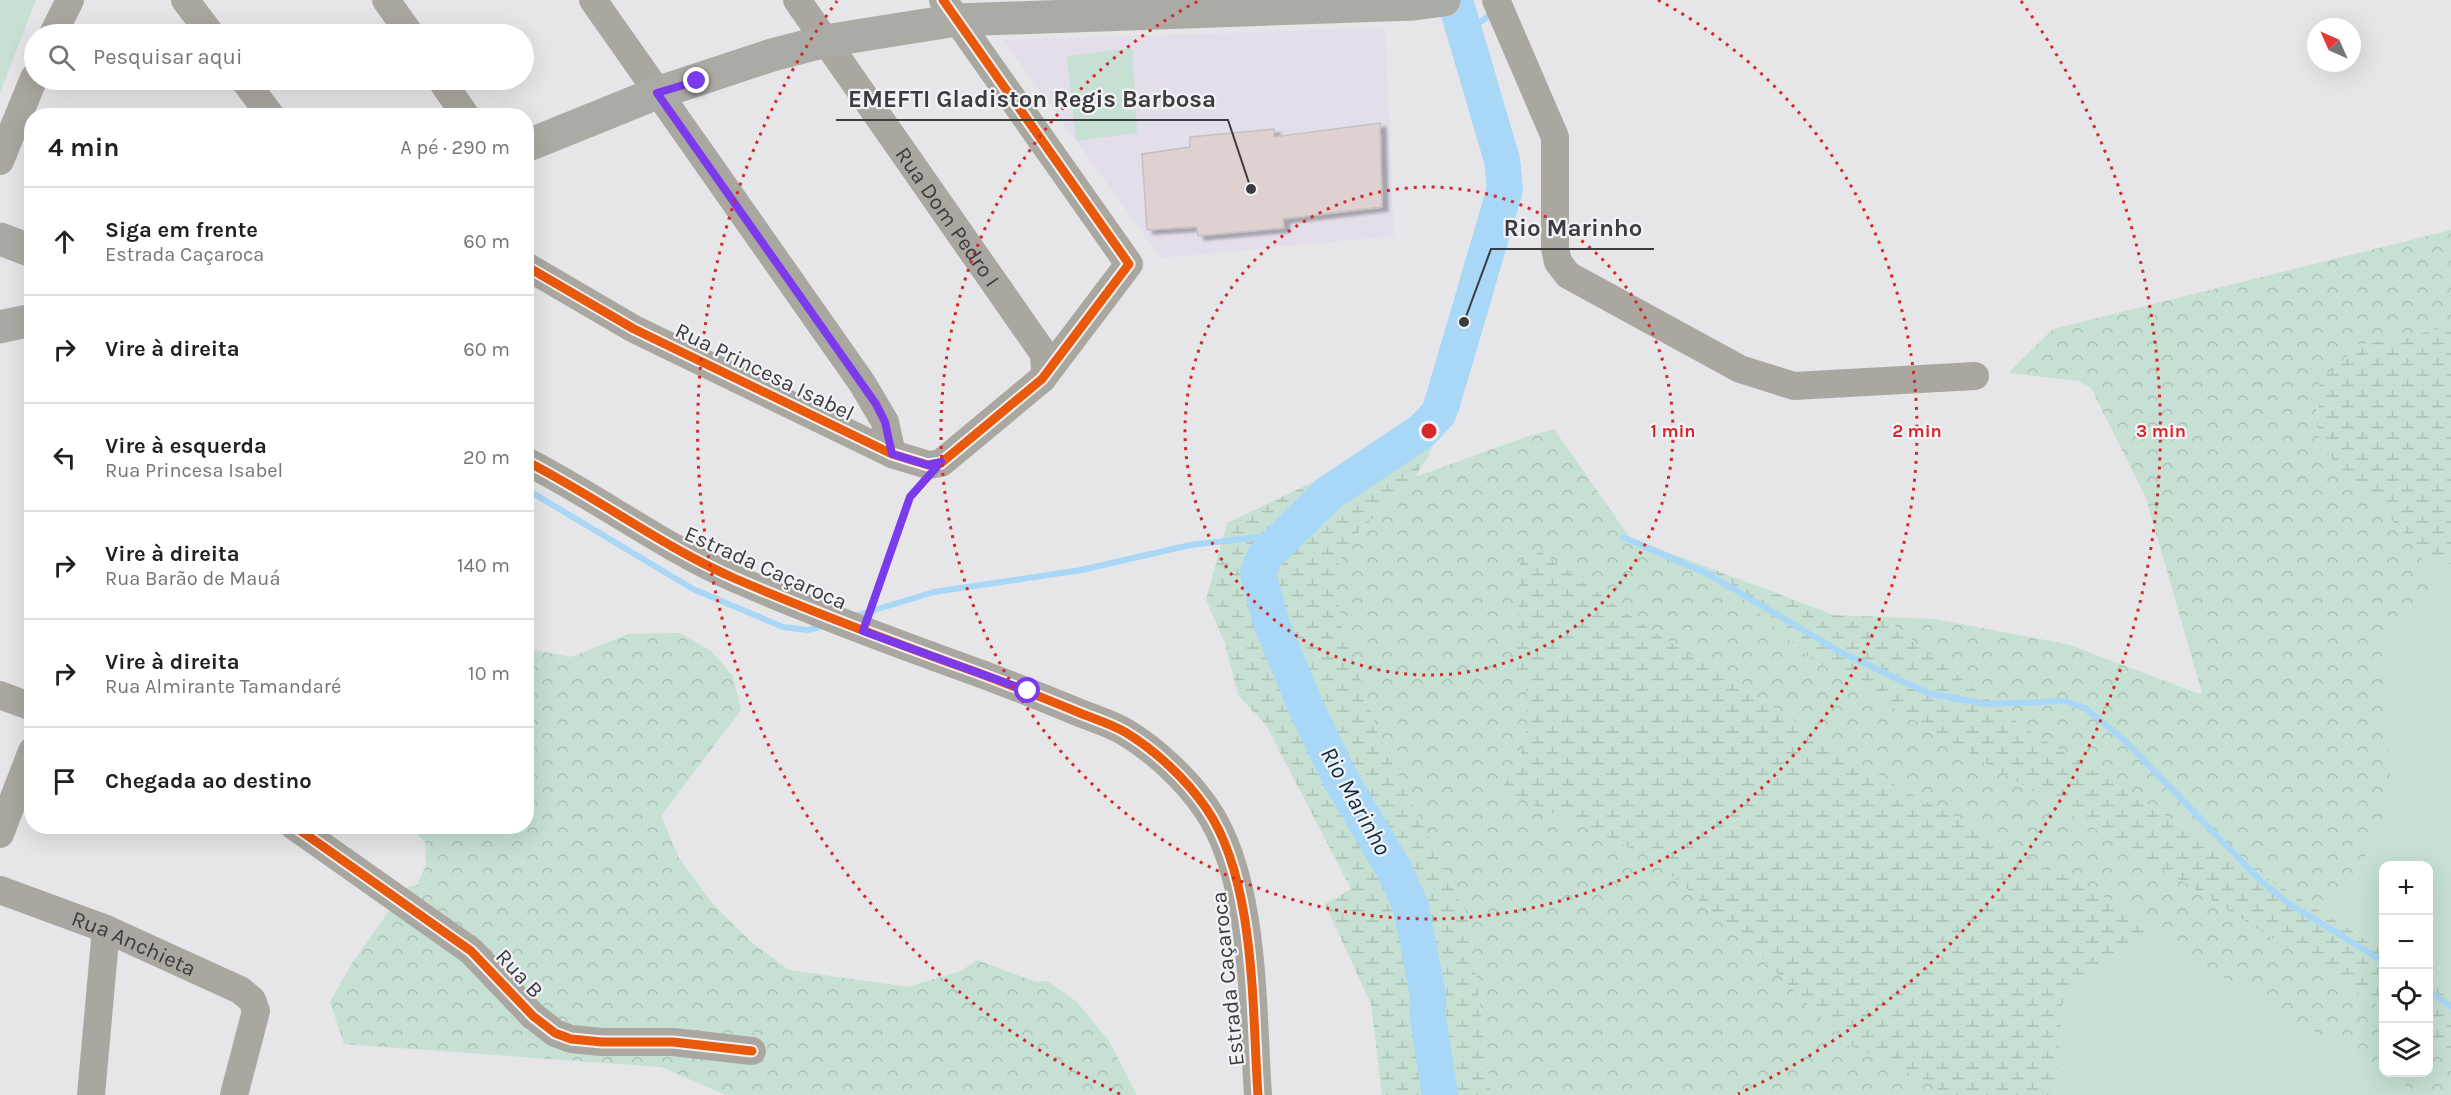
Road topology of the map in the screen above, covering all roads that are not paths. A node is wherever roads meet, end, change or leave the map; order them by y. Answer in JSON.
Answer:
{"nodes":[{"id":1,"x":70,"y":0,"type":"edge"},
{"id":2,"x":185,"y":0,"type":"edge"},
{"id":3,"x":386,"y":0,"type":"edge"},
{"id":4,"x":592,"y":0,"type":"edge"},
{"id":5,"x":796,"y":0,"type":"edge"},
{"id":6,"x":1496,"y":0,"type":"edge"},
{"id":7,"x":1429,"y":2,"type":"edge"},
{"id":8,"x":950,"y":10,"type":"edge"},
{"id":9,"x":58,"y":24,"type":"edge"},
{"id":10,"x":203,"y":24,"type":"edge"},
{"id":11,"x":403,"y":24,"type":"edge"},
{"id":12,"x":826,"y":41,"type":"junction"},
{"id":13,"x":29,"y":90,"type":"edge"},
{"id":14,"x":252,"y":90,"type":"edge"},
{"id":15,"x":448,"y":90,"type":"edge"},
{"id":16,"x":657,"y":93,"type":"junction"},
{"id":17,"x":265,"y":108,"type":"edge"},
{"id":18,"x":460,"y":108,"type":"edge"},
{"id":19,"x":534,"y":143,"type":"edge"},
{"id":20,"x":0,"y":161,"type":"edge"},
{"id":21,"x":0,"y":239,"type":"edge"},
{"id":22,"x":24,"y":248,"type":"edge"},
{"id":23,"x":534,"y":271,"type":"edge"},
{"id":24,"x":24,"y":322,"type":"edge"},
{"id":25,"x":0,"y":327,"type":"edge"},
{"id":26,"x":1975,"y":376,"type":"dead end"},
{"id":27,"x":1042,"y":379,"type":"junction"},
{"id":28,"x":892,"y":454,"type":"junction"},
{"id":29,"x":534,"y":466,"type":"edge"},
{"id":30,"x":0,"y":696,"type":"edge"},
{"id":31,"x":24,"y":704,"type":"edge"},
{"id":32,"x":24,"y":772,"type":"edge"},
{"id":33,"x":0,"y":834,"type":"edge"},
{"id":34,"x":305,"y":834,"type":"edge"},
{"id":35,"x":0,"y":890,"type":"edge"},
{"id":36,"x":106,"y":929,"type":"junction"},
{"id":37,"x":752,"y":1052,"type":"dead end"},
{"id":38,"x":91,"y":1095,"type":"edge"},
{"id":39,"x":234,"y":1095,"type":"edge"},
{"id":40,"x":1258,"y":1095,"type":"edge"}],
"edges":[{"from":1,"to":9,"type":"street"},
{"from":2,"to":10,"type":"street"},
{"from":3,"to":11,"type":"street"},
{"from":4,"to":16,"type":"street"},
{"from":5,"to":12,"type":"street","name":"Rua Dom Pedro I"},
{"from":6,"to":26,"type":"street"},
{"from":7,"to":8,"type":"main road"},
{"from":8,"to":12,"type":"main road"},
{"from":8,"to":27,"type":"street"},
{"from":12,"to":16,"type":"main road"},
{"from":12,"to":27,"type":"street","name":"Rua Dom Pedro I"},
{"from":13,"to":20,"type":"street"},
{"from":14,"to":17,"type":"street"},
{"from":15,"to":18,"type":"street"},
{"from":16,"to":19,"type":"main road"},
{"from":16,"to":28,"type":"street"},
{"from":21,"to":22,"type":"main road"},
{"from":23,"to":28,"type":"street","name":"Rua Princesa Isabel"},
{"from":24,"to":25,"type":"main road"},
{"from":27,"to":28,"type":"street","name":"Rua Princesa Isabel"},
{"from":29,"to":40,"type":"street","name":"Estrada Caçaroca"},
{"from":30,"to":31,"type":"street"},
{"from":32,"to":33,"type":"street"},
{"from":34,"to":37,"type":"street","name":"Rua B"},
{"from":35,"to":36,"type":"street","name":"Rua Anchieta"},
{"from":36,"to":38,"type":"street"},
{"from":36,"to":39,"type":"street","name":"Rua Anchieta"}]}
